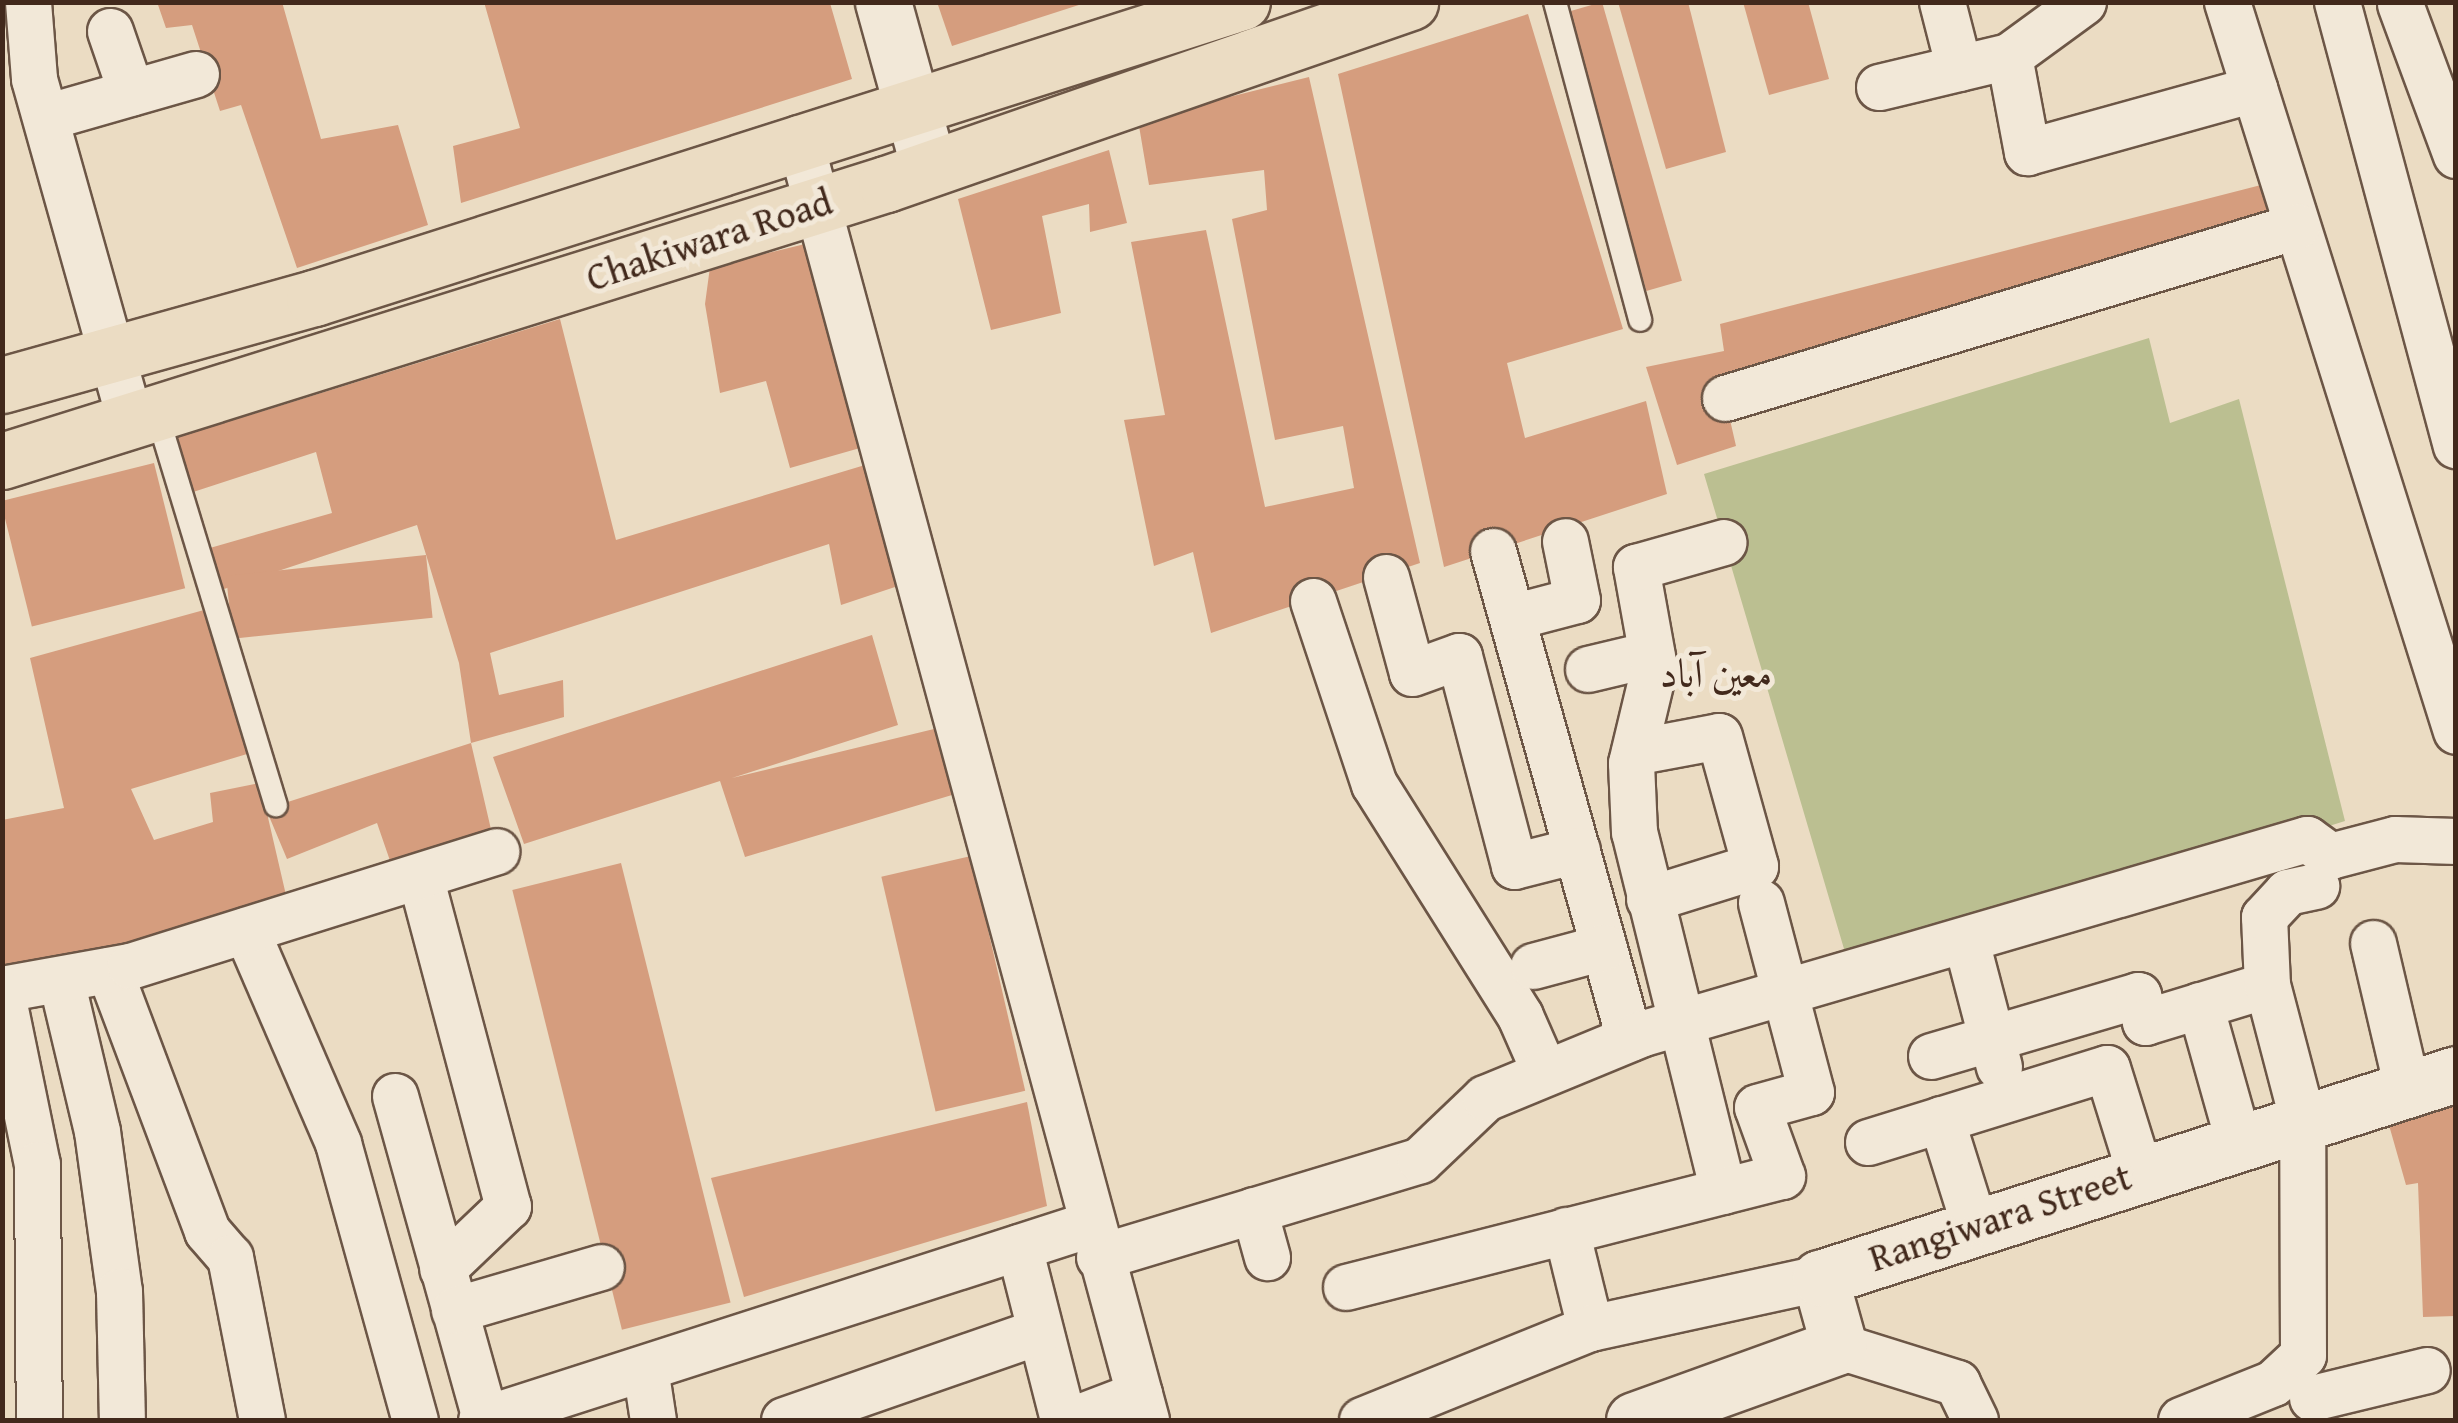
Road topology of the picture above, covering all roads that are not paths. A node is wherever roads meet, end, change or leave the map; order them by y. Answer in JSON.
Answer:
{"nodes":[{"id":1,"x":28,"y":2,"type":"edge"},
{"id":2,"x":883,"y":2,"type":"edge"},
{"id":3,"x":1242,"y":2,"type":"edge"},
{"id":4,"x":1410,"y":2,"type":"edge"},
{"id":5,"x":1555,"y":2,"type":"edge"},
{"id":6,"x":1942,"y":2,"type":"edge"},
{"id":7,"x":2083,"y":2,"type":"edge"},
{"id":8,"x":2227,"y":2,"type":"edge"},
{"id":9,"x":2404,"y":4,"type":"edge"},
{"id":10,"x":2339,"y":10,"type":"edge"},
{"id":11,"x":110,"y":30,"type":"dead end"},
{"id":12,"x":2009,"y":56,"type":"junction"},
{"id":13,"x":17,"y":59,"type":"edge"},
{"id":14,"x":1959,"y":68,"type":"junction"},
{"id":15,"x":196,"y":74,"type":"dead end"},
{"id":16,"x":1880,"y":87,"type":"dead end"},
{"id":17,"x":2254,"y":89,"type":"junction"},
{"id":18,"x":131,"y":92,"type":"junction"},
{"id":19,"x":913,"y":105,"type":"junction"},
{"id":20,"x":46,"y":117,"type":"junction"},
{"id":21,"x":799,"y":138,"type":"junction"},
{"id":22,"x":2456,"y":155,"type":"edge"},
{"id":23,"x":929,"y":168,"type":"junction"},
{"id":24,"x":813,"y":204,"type":"junction"},
{"id":25,"x":2297,"y":226,"type":"junction"},
{"id":26,"x":1640,"y":320,"type":"dead end"},
{"id":27,"x":110,"y":356,"type":"junction"},
{"id":28,"x":2,"y":385,"type":"edge"},
{"id":29,"x":1725,"y":398,"type":"dead end"},
{"id":30,"x":144,"y":418,"type":"junction"},
{"id":31,"x":2456,"y":445,"type":"edge"},
{"id":32,"x":2,"y":461,"type":"edge"},
{"id":33,"x":1565,"y":541,"type":"dead end"},
{"id":34,"x":1724,"y":542,"type":"dead end"},
{"id":35,"x":1494,"y":551,"type":"dead end"},
{"id":36,"x":1386,"y":577,"type":"dead end"},
{"id":37,"x":1313,"y":601,"type":"dead end"},
{"id":38,"x":1512,"y":617,"type":"junction"},
{"id":39,"x":1652,"y":654,"type":"junction"},
{"id":40,"x":1588,"y":669,"type":"dead end"},
{"id":41,"x":2456,"y":731,"type":"edge"},
{"id":42,"x":1633,"y":758,"type":"junction"},
{"id":43,"x":1560,"y":790,"type":"junction"},
{"id":44,"x":276,"y":805,"type":"dead end"},
{"id":45,"x":1499,"y":807,"type":"junction"},
{"id":46,"x":2456,"y":841,"type":"edge"},
{"id":47,"x":1577,"y":850,"type":"junction"},
{"id":48,"x":496,"y":851,"type":"dead end"},
{"id":49,"x":420,"y":876,"type":"junction"},
{"id":50,"x":2316,"y":886,"type":"dead end"},
{"id":51,"x":1650,"y":899,"type":"junction"},
{"id":52,"x":1761,"y":903,"type":"dead end"},
{"id":53,"x":246,"y":930,"type":"junction"},
{"id":54,"x":1966,"y":942,"type":"junction"},
{"id":55,"x":2372,"y":943,"type":"dead end"},
{"id":56,"x":1604,"y":947,"type":"junction"},
{"id":57,"x":1533,"y":966,"type":"dead end"},
{"id":58,"x":109,"y":970,"type":"junction"},
{"id":59,"x":60,"y":980,"type":"junction"},
{"id":60,"x":2267,"y":985,"type":"junction"},
{"id":61,"x":2,"y":992,"type":"edge"},
{"id":62,"x":1785,"y":996,"type":"junction"},
{"id":63,"x":2200,"y":1005,"type":"junction"},
{"id":64,"x":1679,"y":1025,"type":"junction"},
{"id":65,"x":1992,"y":1037,"type":"junction"},
{"id":66,"x":1629,"y":1038,"type":"junction"},
{"id":67,"x":1931,"y":1056,"type":"dead end"},
{"id":68,"x":1545,"y":1073,"type":"junction"},
{"id":69,"x":2432,"y":1081,"type":"edge"},
{"id":70,"x":394,"y":1096,"type":"dead end"},
{"id":71,"x":2008,"y":1098,"type":"junction"},
{"id":72,"x":2302,"y":1118,"type":"junction"},
{"id":73,"x":1941,"y":1120,"type":"junction"},
{"id":74,"x":2238,"y":1140,"type":"junction"},
{"id":75,"x":1868,"y":1142,"type":"dead end"},
{"id":76,"x":2139,"y":1171,"type":"junction"},
{"id":77,"x":1723,"y":1191,"type":"junction"},
{"id":78,"x":1254,"y":1210,"type":"junction"},
{"id":79,"x":1974,"y":1224,"type":"junction"},
{"id":80,"x":1566,"y":1230,"type":"junction"},
{"id":81,"x":1094,"y":1240,"type":"junction"},
{"id":82,"x":1020,"y":1246,"type":"junction"},
{"id":83,"x":1267,"y":1257,"type":"dead end"},
{"id":84,"x":601,"y":1267,"type":"dead end"},
{"id":85,"x":1820,"y":1278,"type":"junction"},
{"id":86,"x":1346,"y":1286,"type":"dead end"},
{"id":87,"x":448,"y":1290,"type":"junction"},
{"id":88,"x":1590,"y":1328,"type":"junction"},
{"id":89,"x":1039,"y":1330,"type":"junction"},
{"id":90,"x":1838,"y":1346,"type":"junction"},
{"id":91,"x":645,"y":1368,"type":"junction"},
{"id":92,"x":2426,"y":1370,"type":"dead end"},
{"id":93,"x":2311,"y":1391,"type":"edge"},
{"id":94,"x":585,"y":1405,"type":"edge"},
{"id":95,"x":1142,"y":1407,"type":"edge"},
{"id":96,"x":2239,"y":1410,"type":"edge"},
{"id":97,"x":532,"y":1413,"type":"edge"},
{"id":98,"x":39,"y":1420,"type":"edge"},
{"id":99,"x":122,"y":1420,"type":"edge"},
{"id":100,"x":262,"y":1420,"type":"edge"},
{"id":101,"x":415,"y":1420,"type":"edge"},
{"id":102,"x":483,"y":1420,"type":"edge"},
{"id":103,"x":653,"y":1420,"type":"edge"},
{"id":104,"x":784,"y":1420,"type":"edge"},
{"id":105,"x":1063,"y":1420,"type":"edge"},
{"id":106,"x":1071,"y":1420,"type":"edge"},
{"id":107,"x":1362,"y":1420,"type":"edge"},
{"id":108,"x":1634,"y":1420,"type":"edge"},
{"id":109,"x":1976,"y":1420,"type":"edge"},
{"id":110,"x":2180,"y":1420,"type":"edge"}],
"edges":[{"from":1,"to":13,"type":"street"},
{"from":2,"to":19,"type":"street"},
{"from":3,"to":19,"type":"main road","name":"Chakiwara Road"},
{"from":4,"to":23,"type":"main road","name":"Chakiwara Road"},
{"from":5,"to":26,"type":"lane"},
{"from":6,"to":14,"type":"street"},
{"from":7,"to":12,"type":"street"},
{"from":8,"to":17,"type":"street"},
{"from":9,"to":10,"type":"street"},
{"from":9,"to":22,"type":"street"},
{"from":10,"to":31,"type":"street"},
{"from":11,"to":18,"type":"street"},
{"from":12,"to":14,"type":"street"},
{"from":12,"to":17,"type":"street"},
{"from":13,"to":20,"type":"street"},
{"from":14,"to":16,"type":"street"},
{"from":15,"to":18,"type":"street"},
{"from":17,"to":25,"type":"street"},
{"from":18,"to":20,"type":"street"},
{"from":19,"to":21,"type":"main road","name":"Chakiwara Road"},
{"from":19,"to":23,"type":"street"},
{"from":20,"to":27,"type":"street"},
{"from":21,"to":24,"type":"street"},
{"from":21,"to":27,"type":"main road","name":"Chakiwara Road"},
{"from":23,"to":24,"type":"main road","name":"Chakiwara Road"},
{"from":24,"to":30,"type":"main road","name":"Chakiwara Road"},
{"from":24,"to":81,"type":"street"},
{"from":25,"to":29,"type":"street"},
{"from":25,"to":41,"type":"street"},
{"from":27,"to":28,"type":"main road","name":"Chakiwara Road"},
{"from":27,"to":30,"type":"street"},
{"from":30,"to":32,"type":"main road","name":"Chakiwara Road"},
{"from":30,"to":44,"type":"lane"},
{"from":33,"to":38,"type":"street"},
{"from":34,"to":39,"type":"street"},
{"from":35,"to":38,"type":"street"},
{"from":36,"to":45,"type":"street"},
{"from":37,"to":68,"type":"street"},
{"from":38,"to":43,"type":"street"},
{"from":39,"to":40,"type":"street"},
{"from":39,"to":42,"type":"street"},
{"from":42,"to":43,"type":"street"},
{"from":42,"to":51,"type":"street"},
{"from":42,"to":51,"type":"street"},
{"from":43,"to":45,"type":"street"},
{"from":43,"to":47,"type":"street"},
{"from":45,"to":47,"type":"street"},
{"from":46,"to":54,"type":"street"},
{"from":47,"to":56,"type":"street"},
{"from":48,"to":49,"type":"street"},
{"from":49,"to":53,"type":"street"},
{"from":49,"to":87,"type":"street"},
{"from":50,"to":60,"type":"street"},
{"from":51,"to":64,"type":"street"},
{"from":52,"to":62,"type":"street"},
{"from":53,"to":58,"type":"street"},
{"from":53,"to":101,"type":"street"},
{"from":54,"to":62,"type":"street"},
{"from":54,"to":65,"type":"street"},
{"from":55,"to":69,"type":"street"},
{"from":56,"to":57,"type":"street"},
{"from":56,"to":66,"type":"street"},
{"from":58,"to":59,"type":"street"},
{"from":58,"to":100,"type":"street"},
{"from":59,"to":61,"type":"street"},
{"from":59,"to":99,"type":"street"},
{"from":60,"to":63,"type":"street"},
{"from":60,"to":72,"type":"street"},
{"from":61,"to":98,"type":"street"},
{"from":62,"to":64,"type":"street"},
{"from":62,"to":77,"type":"street"},
{"from":63,"to":65,"type":"street"},
{"from":63,"to":74,"type":"street"},
{"from":64,"to":66,"type":"street"},
{"from":64,"to":77,"type":"street"},
{"from":65,"to":67,"type":"street"},
{"from":65,"to":71,"type":"street"},
{"from":66,"to":68,"type":"street"},
{"from":68,"to":78,"type":"street"},
{"from":69,"to":72,"type":"street","name":"Rangiwara Street"},
{"from":70,"to":87,"type":"street"},
{"from":71,"to":73,"type":"street"},
{"from":71,"to":76,"type":"street"},
{"from":72,"to":74,"type":"street","name":"Rangiwara Street"},
{"from":72,"to":93,"type":"street"},
{"from":73,"to":75,"type":"street"},
{"from":73,"to":79,"type":"street"},
{"from":74,"to":76,"type":"street","name":"Rangiwara Street"},
{"from":76,"to":79,"type":"street","name":"Rangiwara Street"},
{"from":77,"to":80,"type":"street"},
{"from":78,"to":81,"type":"street"},
{"from":78,"to":83,"type":"street"},
{"from":79,"to":85,"type":"street","name":"Rangiwara Street"},
{"from":80,"to":86,"type":"street"},
{"from":80,"to":88,"type":"street"},
{"from":81,"to":82,"type":"street"},
{"from":81,"to":95,"type":"street"},
{"from":82,"to":89,"type":"street"},
{"from":82,"to":91,"type":"street"},
{"from":84,"to":87,"type":"street"},
{"from":85,"to":88,"type":"street"},
{"from":85,"to":90,"type":"street","name":"Rangiwara Street"},
{"from":87,"to":102,"type":"street"},
{"from":88,"to":107,"type":"street"},
{"from":89,"to":104,"type":"street"},
{"from":89,"to":105,"type":"street"},
{"from":90,"to":108,"type":"street"},
{"from":90,"to":109,"type":"street"},
{"from":91,"to":94,"type":"street"},
{"from":91,"to":103,"type":"street"},
{"from":92,"to":93,"type":"street"},
{"from":93,"to":96,"type":"street"},
{"from":94,"to":97,"type":"street"},
{"from":95,"to":106,"type":"street"},
{"from":96,"to":110,"type":"street"},
{"from":97,"to":102,"type":"street"}]}
